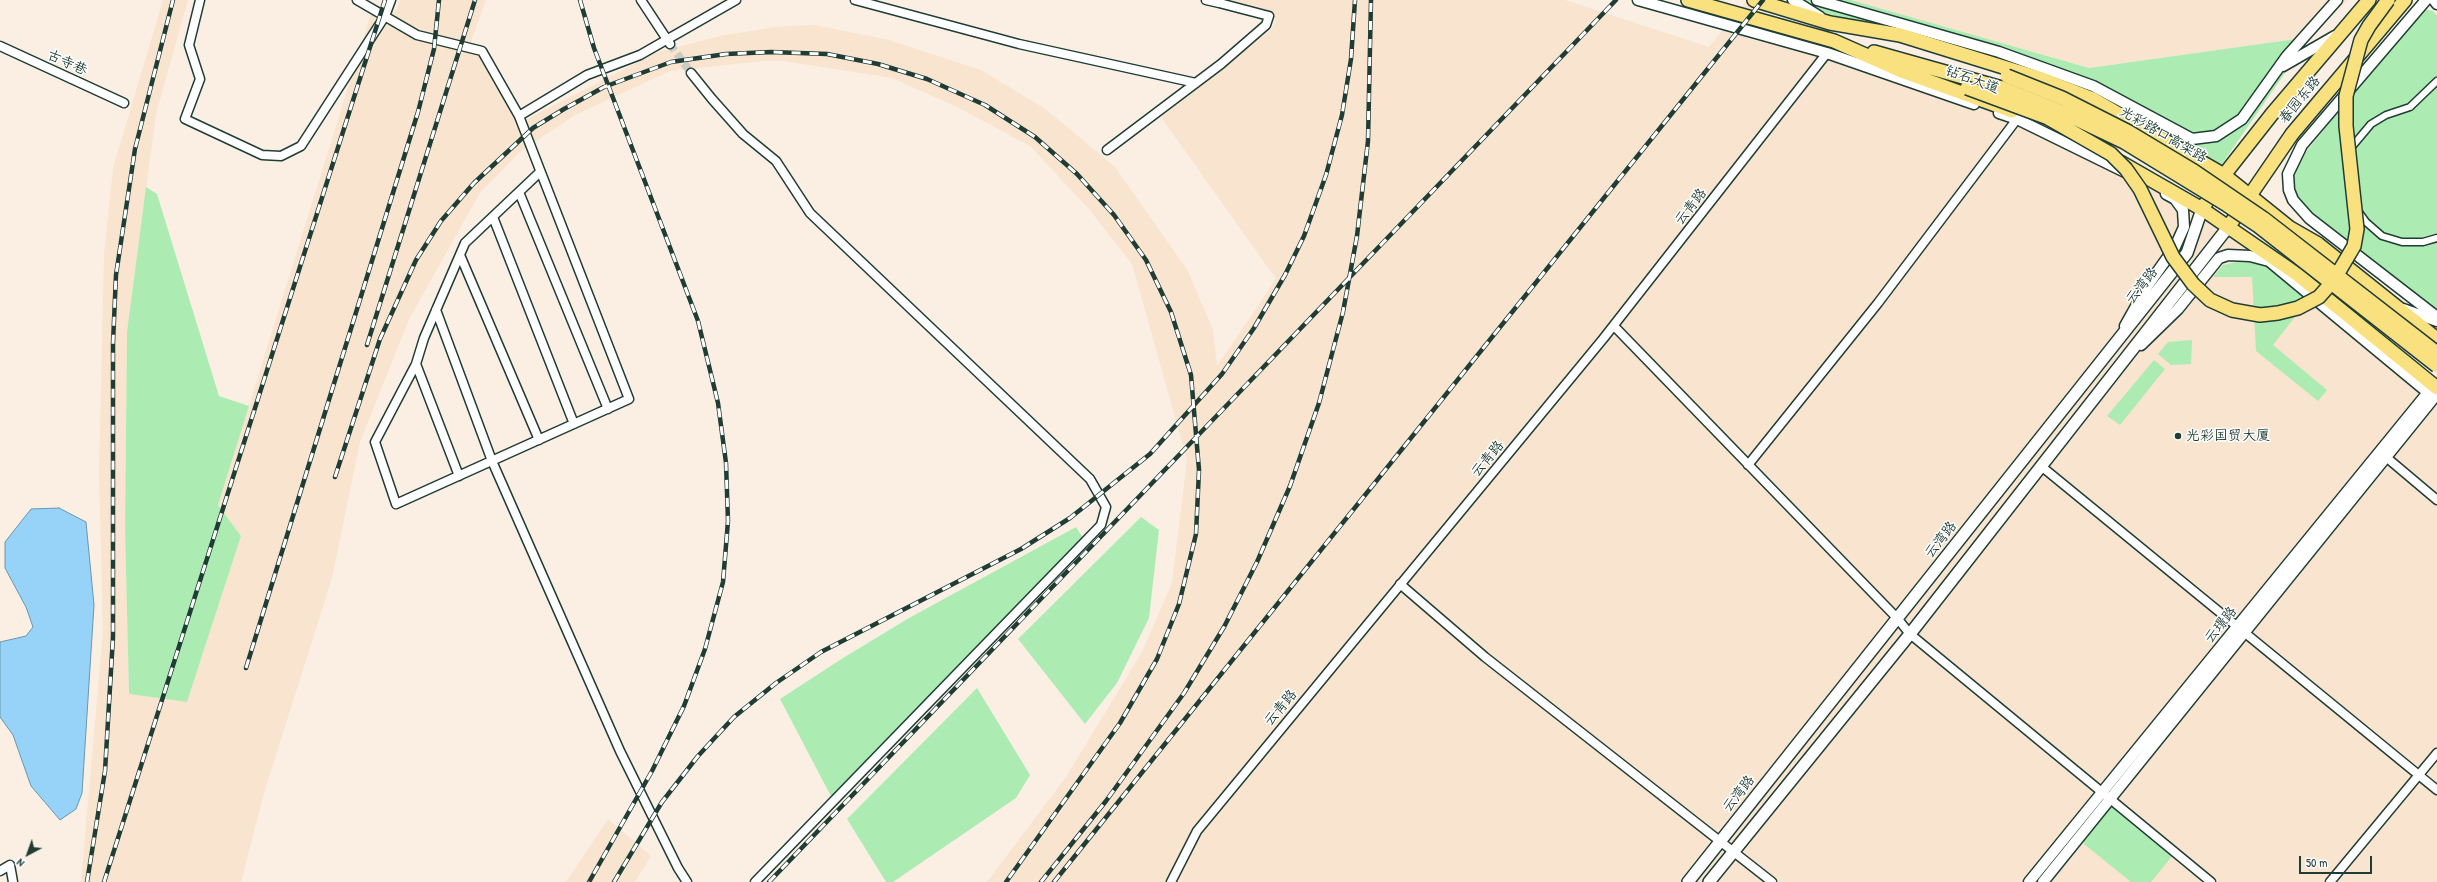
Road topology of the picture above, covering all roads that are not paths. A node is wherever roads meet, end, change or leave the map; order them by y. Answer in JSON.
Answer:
{"nodes":[{"id":1,"x":200,"y":0,"type":"edge"},
{"id":2,"x":357,"y":0,"type":"edge"},
{"id":3,"x":391,"y":0,"type":"edge"},
{"id":4,"x":641,"y":0,"type":"edge"},
{"id":5,"x":736,"y":0,"type":"edge"},
{"id":6,"x":855,"y":0,"type":"edge"},
{"id":7,"x":1206,"y":0,"type":"edge"},
{"id":8,"x":1638,"y":0,"type":"edge"},
{"id":9,"x":1688,"y":0,"type":"edge"},
{"id":10,"x":1754,"y":0,"type":"edge"},
{"id":11,"x":1793,"y":0,"type":"edge"},
{"id":12,"x":1817,"y":0,"type":"edge"},
{"id":13,"x":2337,"y":0,"type":"edge"},
{"id":14,"x":2369,"y":0,"type":"edge"},
{"id":15,"x":2388,"y":0,"type":"edge"},
{"id":16,"x":2405,"y":0,"type":"edge"},
{"id":17,"x":2426,"y":0,"type":"edge"},
{"id":18,"x":2434,"y":0,"type":"edge"},
{"id":19,"x":1219,"y":1,"type":"edge"},
{"id":20,"x":2437,"y":4,"type":"edge"},
{"id":21,"x":385,"y":16,"type":"junction"},
{"id":22,"x":1830,"y":23,"type":"junction"},
{"id":23,"x":2337,"y":35,"type":"junction"},
{"id":24,"x":1768,"y":36,"type":"junction"},
{"id":25,"x":1834,"y":41,"type":"junction"},
{"id":26,"x":669,"y":42,"type":"junction"},
{"id":27,"x":0,"y":46,"type":"edge"},
{"id":28,"x":1827,"y":53,"type":"junction"},
{"id":29,"x":1886,"y":55,"type":"junction"},
{"id":30,"x":2279,"y":68,"type":"junction"},
{"id":31,"x":691,"y":73,"type":"tunnel mouth"},
{"id":32,"x":2004,"y":82,"type":"junction"},
{"id":33,"x":2437,"y":82,"type":"edge"},
{"id":34,"x":1196,"y":83,"type":"junction"},
{"id":35,"x":2093,"y":99,"type":"junction"},
{"id":36,"x":124,"y":103,"type":"dead end"},
{"id":37,"x":2140,"y":111,"type":"junction"},
{"id":38,"x":519,"y":116,"type":"junction"},
{"id":39,"x":2017,"y":119,"type":"junction"},
{"id":40,"x":2040,"y":121,"type":"junction"},
{"id":41,"x":1107,"y":150,"type":"dead end"},
{"id":42,"x":2348,"y":152,"type":"dead end"},
{"id":43,"x":2103,"y":160,"type":"junction"},
{"id":44,"x":540,"y":172,"type":"junction"},
{"id":45,"x":2224,"y":175,"type":"junction"},
{"id":46,"x":519,"y":192,"type":"junction"},
{"id":47,"x":2251,"y":195,"type":"junction"},
{"id":48,"x":2355,"y":206,"type":"dead end"},
{"id":49,"x":2202,"y":209,"type":"junction"},
{"id":50,"x":493,"y":217,"type":"junction"},
{"id":51,"x":2309,"y":218,"type":"junction"},
{"id":52,"x":2228,"y":226,"type":"junction"},
{"id":53,"x":2437,"y":238,"type":"edge"},
{"id":54,"x":460,"y":255,"type":"junction"},
{"id":55,"x":2333,"y":256,"type":"junction"},
{"id":56,"x":2397,"y":307,"type":"junction"},
{"id":57,"x":436,"y":310,"type":"junction"},
{"id":58,"x":2437,"y":317,"type":"edge"},
{"id":59,"x":2437,"y":321,"type":"edge"},
{"id":60,"x":1614,"y":326,"type":"junction"},
{"id":61,"x":2437,"y":339,"type":"edge"},
{"id":62,"x":2110,"y":352,"type":"junction"},
{"id":63,"x":2437,"y":353,"type":"edge"},
{"id":64,"x":2122,"y":363,"type":"junction"},
{"id":65,"x":416,"y":364,"type":"junction"},
{"id":66,"x":2437,"y":366,"type":"edge"},
{"id":67,"x":2434,"y":393,"type":"edge"},
{"id":68,"x":608,"y":409,"type":"junction"},
{"id":69,"x":574,"y":424,"type":"junction"},
{"id":70,"x":539,"y":440,"type":"junction"},
{"id":71,"x":2386,"y":457,"type":"junction"},
{"id":72,"x":492,"y":461,"type":"junction"},
{"id":73,"x":1748,"y":465,"type":"junction"},
{"id":74,"x":2041,"y":466,"type":"junction"},
{"id":75,"x":459,"y":476,"type":"junction"},
{"id":76,"x":2437,"y":500,"type":"edge"},
{"id":77,"x":1400,"y":584,"type":"junction"},
{"id":78,"x":1897,"y":618,"type":"junction"},
{"id":79,"x":2241,"y":630,"type":"junction"},
{"id":80,"x":1910,"y":634,"type":"junction"},
{"id":81,"x":2437,"y":753,"type":"edge"},
{"id":82,"x":2419,"y":775,"type":"junction"},
{"id":83,"x":2437,"y":790,"type":"edge"},
{"id":84,"x":2106,"y":796,"type":"junction"},
{"id":85,"x":1721,"y":841,"type":"junction"},
{"id":86,"x":1734,"y":851,"type":"junction"},
{"id":87,"x":0,"y":871,"type":"edge"},
{"id":88,"x":13,"y":882,"type":"edge"},
{"id":89,"x":687,"y":882,"type":"edge"},
{"id":90,"x":755,"y":882,"type":"edge"},
{"id":91,"x":1171,"y":882,"type":"edge"},
{"id":92,"x":1688,"y":882,"type":"edge"},
{"id":93,"x":1709,"y":882,"type":"edge"},
{"id":94,"x":1772,"y":882,"type":"edge"},
{"id":95,"x":2029,"y":882,"type":"edge"},
{"id":96,"x":2043,"y":882,"type":"edge"},
{"id":97,"x":2211,"y":882,"type":"edge"},
{"id":98,"x":2330,"y":882,"type":"edge"}],
"edges":[{"from":1,"to":21,"type":"street"},
{"from":2,"to":21,"type":"street"},
{"from":3,"to":21,"type":"street"},
{"from":4,"to":26,"type":"street"},
{"from":5,"to":26,"type":"street"},
{"from":6,"to":34,"type":"street"},
{"from":7,"to":19,"type":"street"},
{"from":8,"to":24,"type":"street"},
{"from":9,"to":25,"type":"main road","name":"钻石大道"},
{"from":10,"to":22,"type":"main road","name":"钻石大道"},
{"from":11,"to":22,"type":"street"},
{"from":12,"to":37,"type":"street"},
{"from":13,"to":30,"type":"street"},
{"from":14,"to":23,"type":"main road","name":"春园东路"},
{"from":15,"to":29,"type":"main road","bridge":true},
{"from":16,"to":47,"type":"main road","name":"春园东路"},
{"from":17,"to":51,"type":"street"},
{"from":18,"to":20,"type":"street"},
{"from":19,"to":34,"type":"street"},
{"from":21,"to":38,"type":"street"},
{"from":22,"to":32,"type":"main road","name":"光彩路口高架路"},
{"from":22,"to":35,"type":"main road","name":"钻石大道"},
{"from":23,"to":30,"type":"street"},
{"from":23,"to":45,"type":"main road","name":"春园东路"},
{"from":24,"to":25,"type":"street"},
{"from":24,"to":28,"type":"street"},
{"from":25,"to":29,"type":"main road","name":"光彩路口高架路"},
{"from":25,"to":40,"type":"main road","name":"钻石大道"},
{"from":26,"to":38,"type":"street"},
{"from":27,"to":36,"type":"street","name":"古寺巷"},
{"from":28,"to":39,"type":"street"},
{"from":28,"to":60,"type":"street","name":"云青路"},
{"from":29,"to":32,"type":"main road","name":"光彩路口高架路"},
{"from":30,"to":37,"type":"street"},
{"from":31,"to":90,"type":"street"},
{"from":32,"to":63,"type":"main road","name":"光彩路口高架路","bridge":true},
{"from":32,"to":66,"type":"main road","name":"光彩路口高架路","bridge":true},
{"from":33,"to":42,"type":"street"},
{"from":34,"to":41,"type":"street"},
{"from":35,"to":37,"type":"street"},
{"from":35,"to":45,"type":"main road","name":"钻石大道"},
{"from":38,"to":44,"type":"street"},
{"from":39,"to":43,"type":"street"},
{"from":39,"to":73,"type":"street"},
{"from":40,"to":43,"type":"street"},
{"from":40,"to":49,"type":"main road","name":"钻石大道"},
{"from":43,"to":62,"type":"street"},
{"from":44,"to":46,"type":"street"},
{"from":44,"to":68,"type":"street"},
{"from":45,"to":47,"type":"main road","name":"钻石大道"},
{"from":45,"to":49,"type":"main road","name":"春园东路"},
{"from":46,"to":50,"type":"street"},
{"from":46,"to":68,"type":"street"},
{"from":47,"to":52,"type":"main road","name":"春园东路"},
{"from":47,"to":55,"type":"main road","name":"钻石大道"},
{"from":48,"to":53,"type":"street"},
{"from":49,"to":52,"type":"main road","name":"钻石大道"},
{"from":49,"to":62,"type":"main road","name":"云湾路"},
{"from":50,"to":54,"type":"street"},
{"from":50,"to":69,"type":"street"},
{"from":51,"to":55,"type":"street"},
{"from":51,"to":58,"type":"street"},
{"from":52,"to":64,"type":"main road"},
{"from":52,"to":67,"type":"main road","name":"钻石大道"},
{"from":54,"to":57,"type":"street"},
{"from":54,"to":70,"type":"street"},
{"from":55,"to":56,"type":"main road","name":"钻石大道"},
{"from":56,"to":59,"type":"street"},
{"from":56,"to":61,"type":"main road","name":"钻石大道"},
{"from":57,"to":65,"type":"street"},
{"from":57,"to":72,"type":"street"},
{"from":60,"to":73,"type":"street"},
{"from":60,"to":77,"type":"street","name":"云青路"},
{"from":62,"to":78,"type":"main road","name":"云湾路"},
{"from":64,"to":67,"type":"street"},
{"from":64,"to":74,"type":"main road"},
{"from":65,"to":75,"type":"street"},
{"from":65,"to":75,"type":"street"},
{"from":67,"to":71,"type":"street","name":"云璟路"},
{"from":67,"to":79,"type":"street","name":"云璟路"},
{"from":68,"to":69,"type":"street"},
{"from":69,"to":70,"type":"street"},
{"from":70,"to":72,"type":"street"},
{"from":71,"to":76,"type":"street"},
{"from":71,"to":79,"type":"street","name":"云璟路"},
{"from":72,"to":75,"type":"street"},
{"from":72,"to":89,"type":"street"},
{"from":73,"to":78,"type":"street"},
{"from":74,"to":79,"type":"street"},
{"from":74,"to":80,"type":"main road"},
{"from":77,"to":85,"type":"street"},
{"from":77,"to":91,"type":"street","name":"云青路"},
{"from":78,"to":80,"type":"street"},
{"from":78,"to":85,"type":"main road","name":"云湾路"},
{"from":79,"to":82,"type":"street"},
{"from":79,"to":84,"type":"street","name":"云璟路"},
{"from":80,"to":84,"type":"street"},
{"from":80,"to":86,"type":"main road"},
{"from":81,"to":82,"type":"street"},
{"from":82,"to":83,"type":"street"},
{"from":82,"to":98,"type":"street"},
{"from":84,"to":95,"type":"street","name":"云璟路"},
{"from":84,"to":96,"type":"street","name":"云璟路"},
{"from":84,"to":97,"type":"street"},
{"from":85,"to":86,"type":"street"},
{"from":85,"to":92,"type":"main road","name":"云湾路"},
{"from":86,"to":93,"type":"main road"},
{"from":86,"to":94,"type":"street"},
{"from":87,"to":88,"type":"street"}]}
